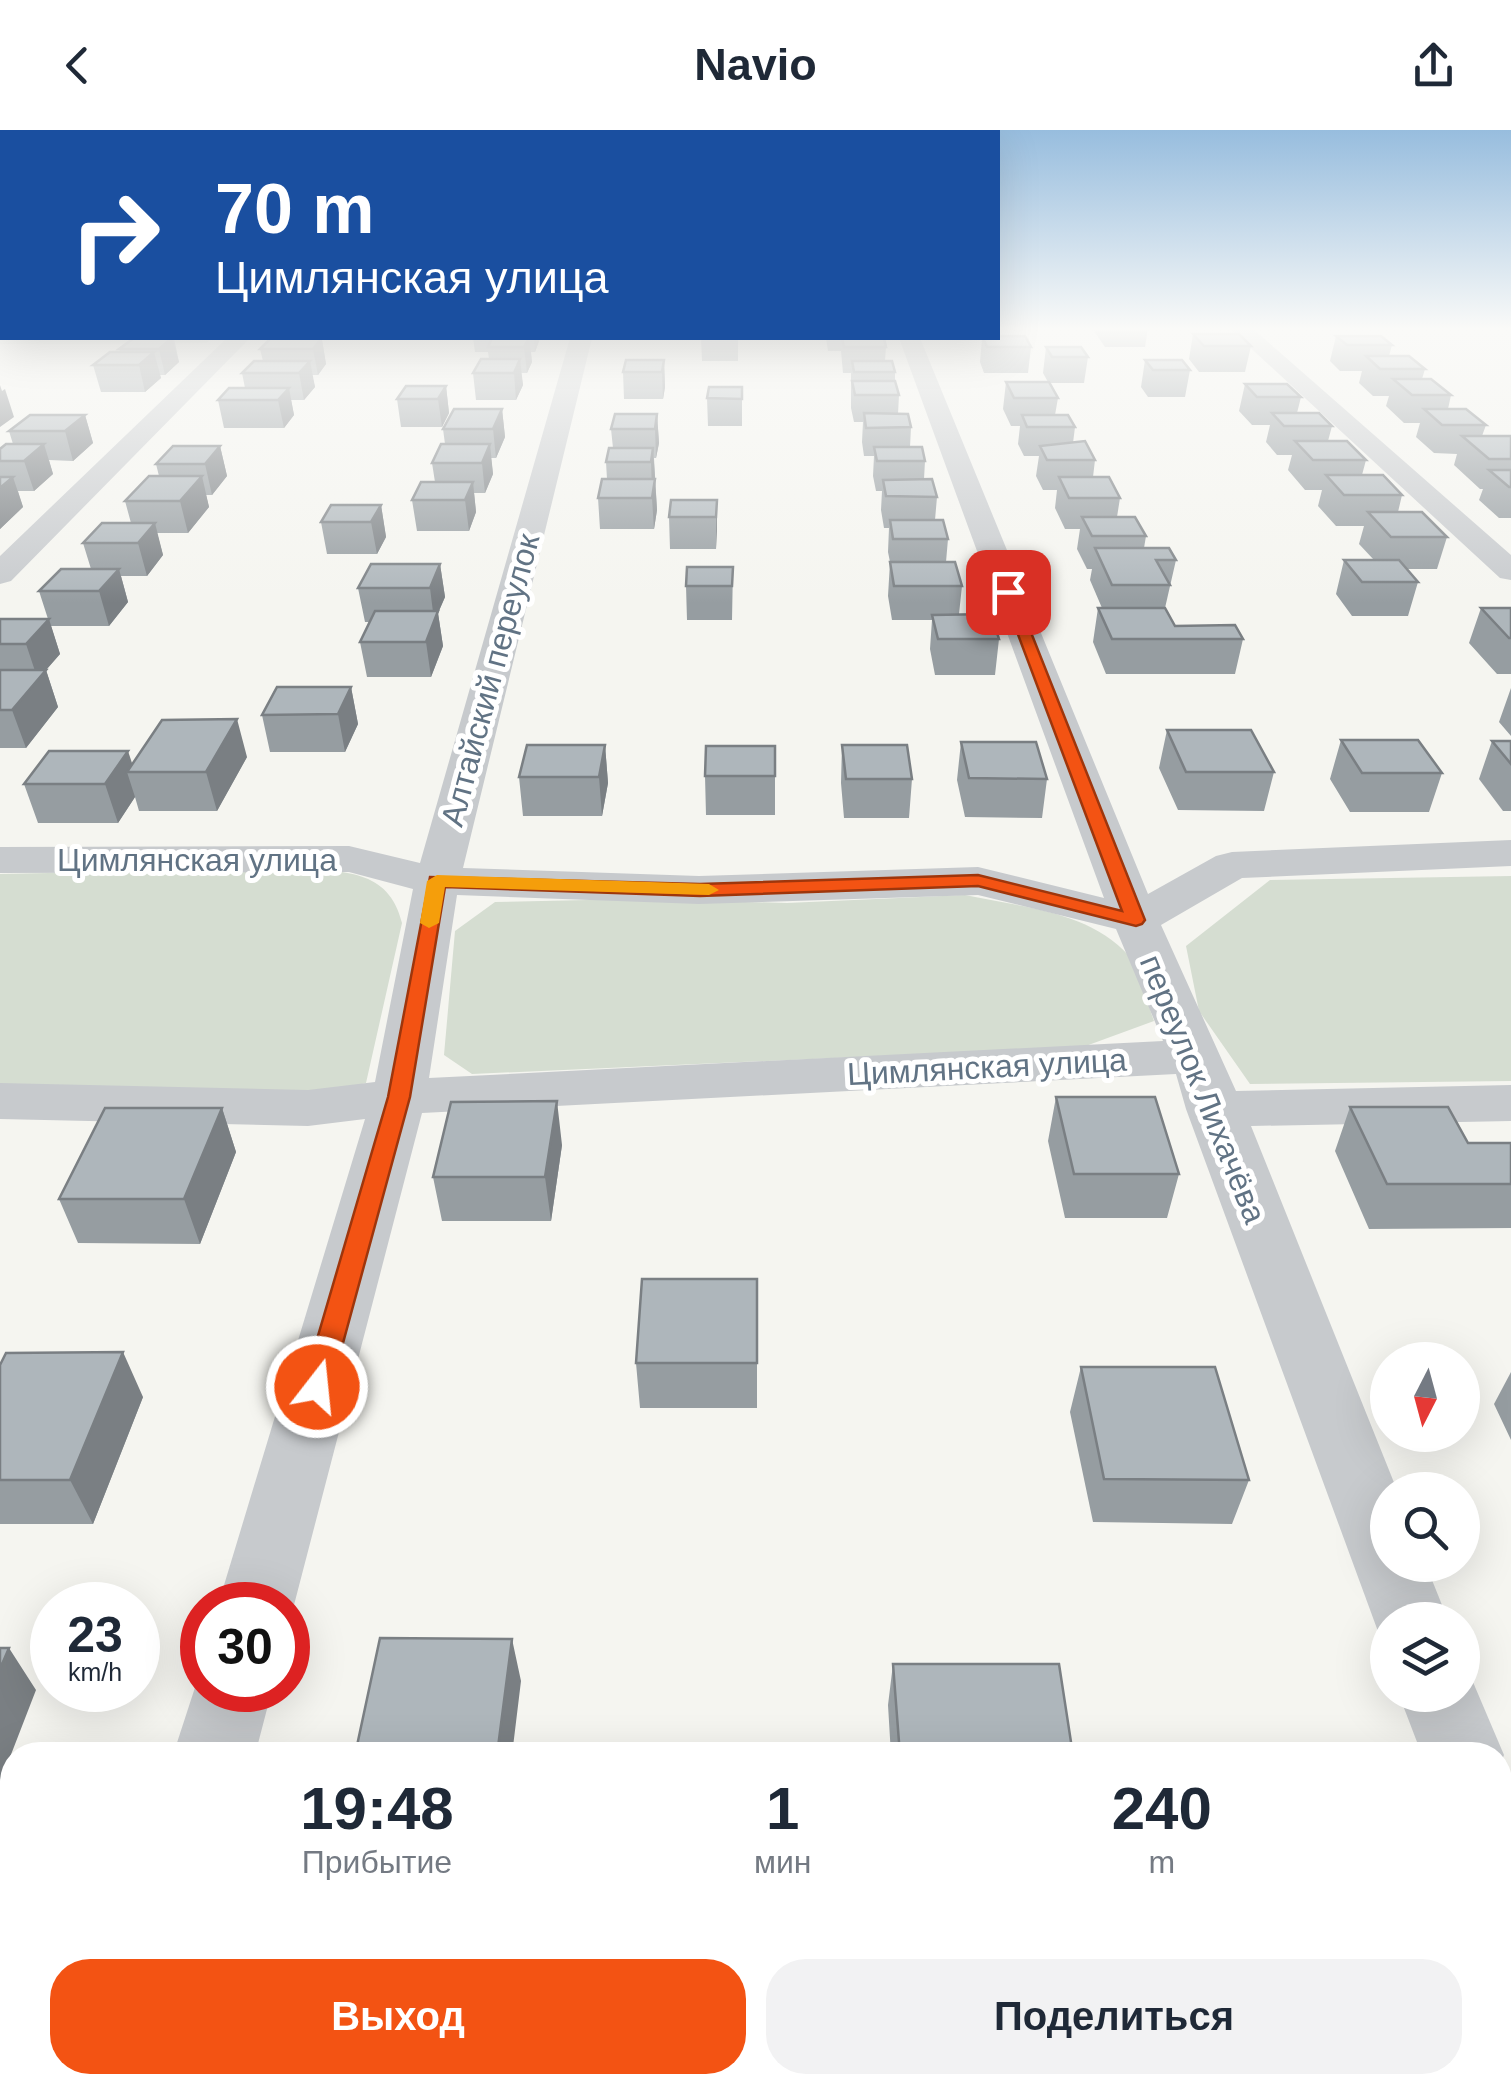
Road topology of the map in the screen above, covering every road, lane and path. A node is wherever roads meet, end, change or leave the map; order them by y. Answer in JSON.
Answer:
{"nodes":[{"id":1,"x":156,"y":420,"type":"edge"},
{"id":2,"x":559,"y":420,"type":"edge"},
{"id":3,"x":941,"y":420,"type":"edge"},
{"id":4,"x":1342,"y":420,"type":"edge"},
{"id":5,"x":1511,"y":571,"type":"edge"},
{"id":6,"x":0,"y":574,"type":"edge"},
{"id":7,"x":1511,"y":853,"type":"edge"},
{"id":8,"x":0,"y":860,"type":"edge"},
{"id":9,"x":437,"y":881,"type":"junction"},
{"id":10,"x":1136,"y":920,"type":"junction"},
{"id":11,"x":1196,"y":1056,"type":"junction"},
{"id":12,"x":399,"y":1097,"type":"junction"},
{"id":13,"x":0,"y":1101,"type":"edge"},
{"id":14,"x":1511,"y":1103,"type":"edge"},
{"id":15,"x":1213,"y":1108,"type":"junction"},
{"id":16,"x":1370,"y":1516,"type":"edge"},
{"id":17,"x":262,"y":1582,"type":"edge"},
{"id":18,"x":226,"y":1712,"type":"edge"},
{"id":19,"x":1446,"y":1712,"type":"edge"},
{"id":20,"x":218,"y":1742,"type":"edge"},
{"id":21,"x":1457,"y":1742,"type":"edge"}],
"edges":[{"from":1,"to":6,"type":"street"},
{"from":2,"to":9,"type":"street","name":"Алтайский переулок"},
{"from":3,"to":10,"type":"street","name":"переулок Лихачёва"},
{"from":4,"to":5,"type":"street"},
{"from":7,"to":10,"type":"street"},
{"from":8,"to":9,"type":"street","name":"Цимлянская улица"},
{"from":9,"to":10,"type":"street","name":"Цимлянская улица"},
{"from":9,"to":12,"type":"street","name":"Алтайский переулок"},
{"from":10,"to":11,"type":"street","name":"переулок Лихачёва"},
{"from":11,"to":12,"type":"street","name":"Цимлянская улица"},
{"from":11,"to":15,"type":"street","name":"переулок Лихачёва"},
{"from":12,"to":13,"type":"street","name":"Цимлянская улица"},
{"from":12,"to":17,"type":"street","name":"Алтайский переулок"},
{"from":14,"to":15,"type":"street"},
{"from":15,"to":16,"type":"street","name":"переулок Лихачёва"},
{"from":18,"to":20,"type":"street"},
{"from":19,"to":21,"type":"street"}]}
